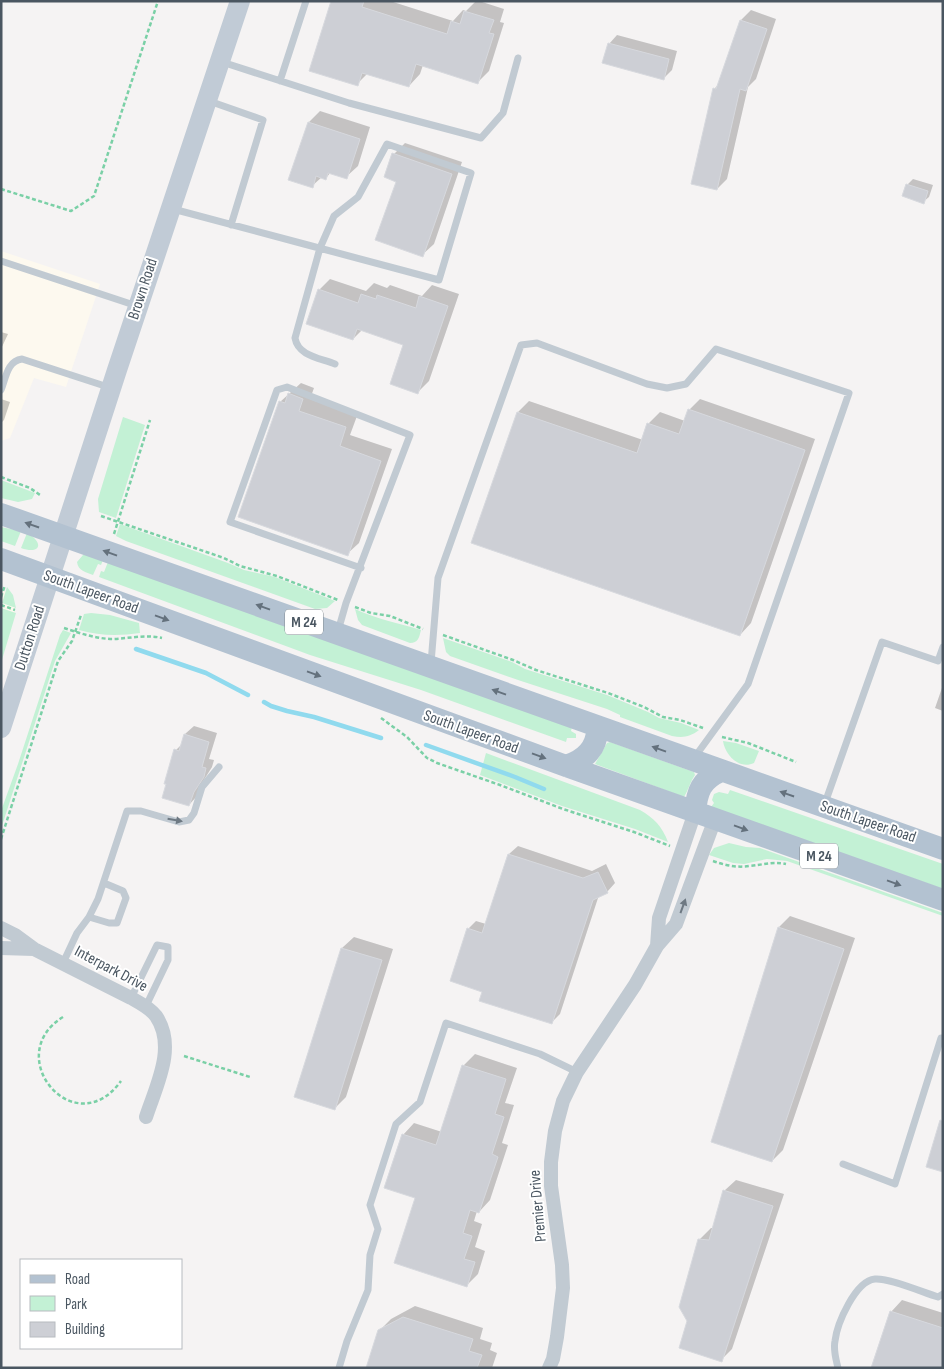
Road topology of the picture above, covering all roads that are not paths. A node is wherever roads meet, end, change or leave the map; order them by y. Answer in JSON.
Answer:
{"nodes":[{"id":1,"x":240,"y":1,"type":"edge"},
{"id":2,"x":306,"y":1,"type":"edge"},
{"id":3,"x":518,"y":58,"type":"dead end"},
{"id":4,"x":220,"y":61,"type":"junction"},
{"id":5,"x":280,"y":81,"type":"junction"},
{"id":6,"x":207,"y":100,"type":"junction"},
{"id":7,"x":170,"y":209,"type":"junction"},
{"id":8,"x":232,"y":225,"type":"junction"},
{"id":9,"x":320,"y":248,"type":"junction"},
{"id":10,"x":1,"y":261,"type":"edge"},
{"id":11,"x":138,"y":306,"type":"junction"},
{"id":12,"x":335,"y":364,"type":"dead end"},
{"id":13,"x":5,"y":370,"type":"edge"},
{"id":14,"x":111,"y":388,"type":"junction"},
{"id":15,"x":1,"y":390,"type":"edge"},
{"id":16,"x":1,"y":514,"type":"edge"},
{"id":17,"x":63,"y":536,"type":"junction"},
{"id":18,"x":1,"y":559,"type":"edge"},
{"id":19,"x":360,"y":568,"type":"junction"},
{"id":20,"x":50,"y":577,"type":"junction"},
{"id":21,"x":337,"y":634,"type":"junction"},
{"id":22,"x":943,"y":647,"type":"edge"},
{"id":23,"x":431,"y":667,"type":"junction"},
{"id":24,"x":596,"y":727,"type":"junction"},
{"id":25,"x":1,"y":728,"type":"edge"},
{"id":26,"x":692,"y":760,"type":"junction"},
{"id":27,"x":566,"y":766,"type":"junction"},
{"id":28,"x":219,"y":768,"type":"dead end"},
{"id":29,"x":721,"y":771,"type":"junction"},
{"id":30,"x":824,"y":807,"type":"junction"},
{"id":31,"x":705,"y":816,"type":"junction"},
{"id":32,"x":943,"y":849,"type":"edge"},
{"id":33,"x":104,"y":883,"type":"junction"},
{"id":34,"x":943,"y":900,"type":"edge"},
{"id":35,"x":89,"y":917,"type":"junction"},
{"id":36,"x":1,"y":928,"type":"edge"},
{"id":37,"x":657,"y":946,"type":"junction"},
{"id":38,"x":1,"y":948,"type":"edge"},
{"id":39,"x":34,"y":948,"type":"junction"},
{"id":40,"x":63,"y":963,"type":"junction"},
{"id":41,"x":131,"y":998,"type":"junction"},
{"id":42,"x":146,"y":1006,"type":"junction"},
{"id":43,"x":943,"y":1038,"type":"edge"},
{"id":44,"x":577,"y":1072,"type":"junction"},
{"id":45,"x":146,"y":1117,"type":"dead end"},
{"id":46,"x":843,"y":1164,"type":"dead end"},
{"id":47,"x":943,"y":1294,"type":"edge"},
{"id":48,"x":339,"y":1368,"type":"edge"},
{"id":49,"x":549,"y":1368,"type":"edge"},
{"id":50,"x":838,"y":1368,"type":"edge"}],
"edges":[{"from":1,"to":4,"type":"main road","name":"Brown Road"},
{"from":2,"to":5,"type":"lane"},
{"from":3,"to":5,"type":"lane"},
{"from":4,"to":5,"type":"lane"},
{"from":4,"to":6,"type":"main road","name":"Brown Road"},
{"from":6,"to":7,"type":"main road","name":"Brown Road"},
{"from":6,"to":8,"type":"lane"},
{"from":7,"to":8,"type":"lane"},
{"from":7,"to":11,"type":"main road","name":"Brown Road"},
{"from":8,"to":9,"type":"lane"},
{"from":9,"to":9,"type":"lane"},
{"from":9,"to":12,"type":"lane"},
{"from":10,"to":11,"type":"lane"},
{"from":11,"to":14,"type":"main road","name":"Brown Road"},
{"from":13,"to":14,"type":"lane"},
{"from":13,"to":15,"type":"lane"},
{"from":14,"to":17,"type":"main road","name":"Brown Road"},
{"from":17,"to":16,"type":"main road","name":"South Lapeer Road","number":"M 24","one_way":true},
{"from":17,"to":20,"type":"main road","name":"Brown Road"},
{"from":21,"to":17,"type":"main road","name":"South Lapeer Road","number":"M 24","one_way":true},
{"from":18,"to":20,"type":"main road","name":"South Lapeer Road","number":"M 24"},
{"from":19,"to":19,"type":"lane"},
{"from":19,"to":21,"type":"lane"},
{"from":20,"to":25,"type":"main road","name":"Dutton Road"},
{"from":20,"to":27,"type":"main road","name":"South Lapeer Road","number":"M 24","one_way":true},
{"from":21,"to":23,"type":"main road","name":"South Lapeer Road","number":"M 24"},
{"from":22,"to":30,"type":"lane"},
{"from":24,"to":23,"type":"main road","name":"South Lapeer Road","number":"M 24","one_way":true},
{"from":23,"to":26,"type":"lane"},
{"from":26,"to":24,"type":"main road","name":"South Lapeer Road","number":"M 24","one_way":true},
{"from":24,"to":27,"type":"main road"},
{"from":26,"to":29,"type":"main road","name":"South Lapeer Road","number":"M 24"},
{"from":27,"to":31,"type":"main road","name":"South Lapeer Road","number":"M 24"},
{"from":33,"to":28,"type":"lane","one_way":true},
{"from":30,"to":29,"type":"main road","name":"South Lapeer Road","number":"M 24","one_way":true},
{"from":29,"to":31,"type":"main road"},
{"from":30,"to":32,"type":"main road","name":"South Lapeer Road","number":"M 24"},
{"from":31,"to":34,"type":"main road","name":"South Lapeer Road","number":"M 24","one_way":true},
{"from":31,"to":37,"type":"street","name":"Premier Drive"},
{"from":37,"to":31,"type":"street","name":"Premier Drive","one_way":true},
{"from":33,"to":35,"type":"lane"},
{"from":33,"to":35,"type":"lane"},
{"from":35,"to":40,"type":"lane"},
{"from":36,"to":39,"type":"street","name":"Interpark Drive"},
{"from":37,"to":44,"type":"street","name":"Premier Drive"},
{"from":38,"to":39,"type":"street","name":"Interpark Drive"},
{"from":39,"to":40,"type":"street","name":"Interpark Drive"},
{"from":40,"to":41,"type":"street","name":"Interpark Drive"},
{"from":41,"to":42,"type":"street","name":"Interpark Drive"},
{"from":41,"to":42,"type":"lane"},
{"from":42,"to":45,"type":"street","name":"Interpark Drive"},
{"from":43,"to":46,"type":"lane"},
{"from":44,"to":48,"type":"lane"},
{"from":44,"to":49,"type":"street","name":"Premier Drive"},
{"from":47,"to":50,"type":"lane"}]}
